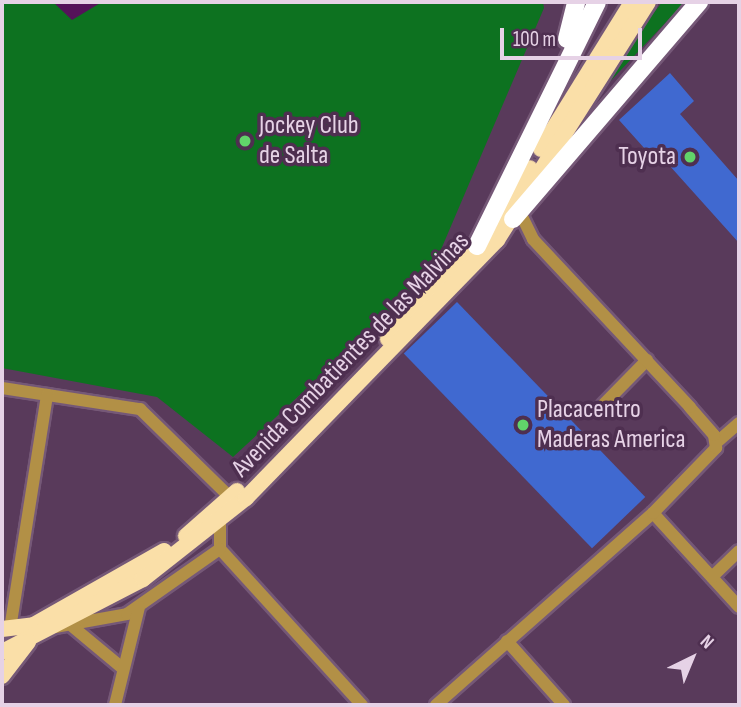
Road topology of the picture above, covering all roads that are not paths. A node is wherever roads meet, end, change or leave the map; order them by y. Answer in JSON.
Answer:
{"nodes":[{"id":1,"x":576,"y":2,"type":"edge"},
{"id":2,"x":597,"y":2,"type":"edge"},
{"id":3,"x":632,"y":2,"type":"edge"},
{"id":4,"x":648,"y":2,"type":"edge"},
{"id":5,"x":699,"y":2,"type":"edge"},
{"id":6,"x":558,"y":74,"type":"junction"},
{"id":7,"x":516,"y":216,"type":"junction"},
{"id":8,"x":477,"y":246,"type":"junction"},
{"id":9,"x":647,"y":360,"type":"junction"},
{"id":10,"x":2,"y":388,"type":"edge"},
{"id":11,"x":47,"y":396,"type":"junction"},
{"id":12,"x":603,"y":405,"type":"dead end"},
{"id":13,"x":739,"y":423,"type":"edge"},
{"id":14,"x":716,"y":443,"type":"junction"},
{"id":15,"x":231,"y":498,"type":"junction"},
{"id":16,"x":653,"y":513,"type":"junction"},
{"id":17,"x":220,"y":523,"type":"junction"},
{"id":18,"x":220,"y":549,"type":"junction"},
{"id":19,"x":739,"y":551,"type":"edge"},
{"id":20,"x":712,"y":576,"type":"junction"},
{"id":21,"x":139,"y":607,"type":"junction"},
{"id":22,"x":739,"y":607,"type":"edge"},
{"id":23,"x":55,"y":627,"type":"junction"},
{"id":24,"x":74,"y":627,"type":"junction"},
{"id":25,"x":33,"y":632,"type":"junction"},
{"id":26,"x":4,"y":633,"type":"edge"},
{"id":27,"x":507,"y":641,"type":"junction"},
{"id":28,"x":6,"y":660,"type":"edge"},
{"id":29,"x":121,"y":667,"type":"junction"},
{"id":30,"x":2,"y":676,"type":"edge"},
{"id":31,"x":115,"y":705,"type":"edge"},
{"id":32,"x":362,"y":705,"type":"edge"},
{"id":33,"x":436,"y":705,"type":"edge"},
{"id":34,"x":564,"y":705,"type":"edge"}],
"edges":[{"from":1,"to":6,"type":"highway"},
{"from":2,"to":6,"type":"highway"},
{"from":3,"to":8,"type":"main road","name":"Avenida Combatientes de las Malvinas"},
{"from":4,"to":7,"type":"main road","name":"Avenida Combatientes de las Malvinas"},
{"from":5,"to":7,"type":"highway"},
{"from":6,"to":8,"type":"highway"},
{"from":7,"to":9,"type":"street"},
{"from":7,"to":17,"type":"main road","name":"Avenida Combatientes de las Malvinas"},
{"from":8,"to":15,"type":"main road","name":"Avenida Combatientes de las Malvinas"},
{"from":9,"to":12,"type":"street"},
{"from":9,"to":14,"type":"street"},
{"from":10,"to":11,"type":"street"},
{"from":11,"to":15,"type":"street"},
{"from":11,"to":26,"type":"street"},
{"from":13,"to":14,"type":"street"},
{"from":14,"to":16,"type":"street"},
{"from":15,"to":25,"type":"main road","name":"Avenida Combatientes de las Malvinas"},
{"from":16,"to":20,"type":"street"},
{"from":16,"to":27,"type":"street"},
{"from":17,"to":18,"type":"street"},
{"from":17,"to":23,"type":"main road","name":"Avenida Combatientes de las Malvinas"},
{"from":18,"to":21,"type":"street"},
{"from":18,"to":32,"type":"street"},
{"from":19,"to":20,"type":"street"},
{"from":20,"to":22,"type":"street"},
{"from":21,"to":24,"type":"street"},
{"from":21,"to":29,"type":"street"},
{"from":23,"to":24,"type":"street"},
{"from":23,"to":25,"type":"main road","name":"Avenida Combatientes de las Malvinas"},
{"from":24,"to":29,"type":"street"},
{"from":25,"to":26,"type":"main road"},
{"from":25,"to":28,"type":"main road"},
{"from":27,"to":33,"type":"street"},
{"from":27,"to":34,"type":"street"},
{"from":28,"to":30,"type":"main road"},
{"from":29,"to":31,"type":"street"}]}
